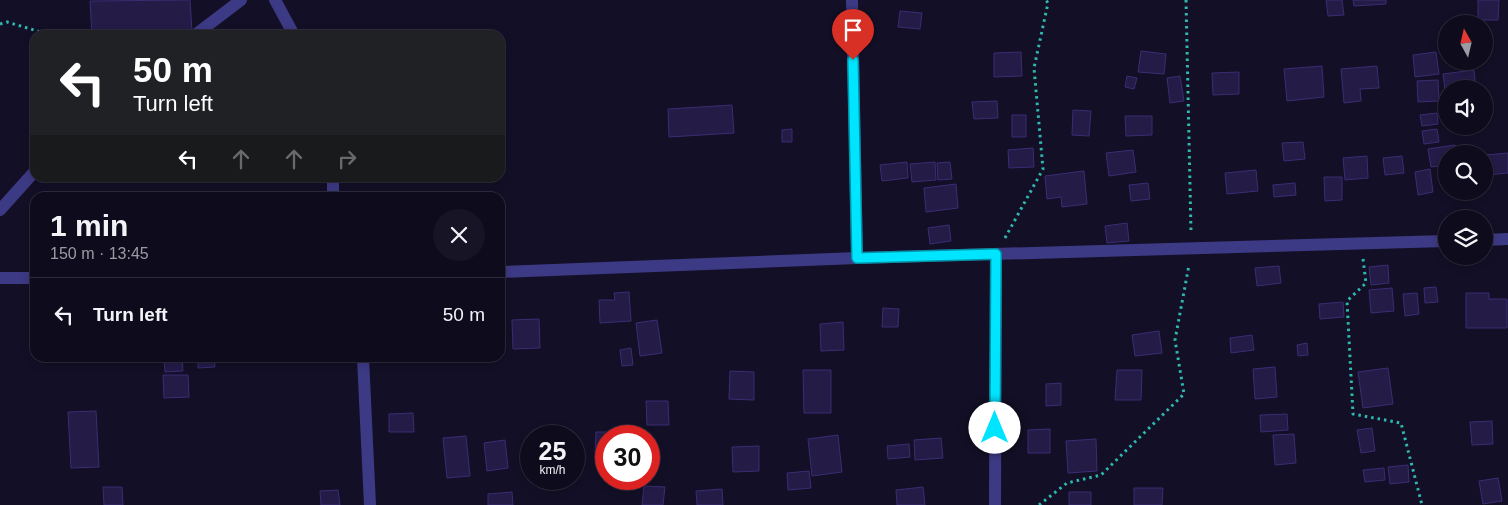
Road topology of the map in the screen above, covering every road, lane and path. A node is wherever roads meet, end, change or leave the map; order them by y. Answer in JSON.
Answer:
{"nodes":[{"id":1,"x":241,"y":0,"type":"edge"},
{"id":2,"x":275,"y":0,"type":"edge"},
{"id":3,"x":852,"y":0,"type":"edge"},
{"id":4,"x":1046,"y":0,"type":"edge"},
{"id":5,"x":1186,"y":0,"type":"edge"},
{"id":6,"x":0,"y":18,"type":"edge"},
{"id":7,"x":7,"y":22,"type":"junction"},
{"id":8,"x":0,"y":24,"type":"edge"},
{"id":9,"x":34,"y":30,"type":"edge"},
{"id":10,"x":202,"y":30,"type":"edge"},
{"id":11,"x":291,"y":30,"type":"edge"},
{"id":12,"x":30,"y":177,"type":"edge"},
{"id":13,"x":0,"y":210,"type":"edge"},
{"id":14,"x":1508,"y":239,"type":"edge"},
{"id":15,"x":1493,"y":240,"type":"edge"},
{"id":16,"x":1438,"y":241,"type":"edge"},
{"id":17,"x":1361,"y":244,"type":"junction"},
{"id":18,"x":1192,"y":249,"type":"junction"},
{"id":19,"x":996,"y":254,"type":"junction"},
{"id":20,"x":857,"y":258,"type":"junction"},
{"id":21,"x":505,"y":272,"type":"edge"},
{"id":22,"x":0,"y":278,"type":"edge"},
{"id":23,"x":30,"y":278,"type":"edge"},
{"id":24,"x":363,"y":362,"type":"edge"},
{"id":25,"x":370,"y":505,"type":"edge"},
{"id":26,"x":995,"y":505,"type":"edge"},
{"id":27,"x":1039,"y":505,"type":"edge"},
{"id":28,"x":1422,"y":505,"type":"edge"}],
"edges":[{"from":1,"to":10,"type":"street"},
{"from":2,"to":11,"type":"street"},
{"from":3,"to":20,"type":"street"},
{"from":4,"to":19,"type":"path"},
{"from":5,"to":18,"type":"path"},
{"from":6,"to":7,"type":"path"},
{"from":7,"to":8,"type":"path"},
{"from":7,"to":9,"type":"path"},
{"from":12,"to":13,"type":"street"},
{"from":14,"to":15,"type":"street"},
{"from":16,"to":17,"type":"street"},
{"from":17,"to":18,"type":"street"},
{"from":17,"to":28,"type":"path"},
{"from":18,"to":19,"type":"street"},
{"from":18,"to":27,"type":"path"},
{"from":19,"to":20,"type":"street"},
{"from":19,"to":26,"type":"street"},
{"from":20,"to":21,"type":"street"},
{"from":22,"to":23,"type":"street"},
{"from":24,"to":25,"type":"street"}]}
